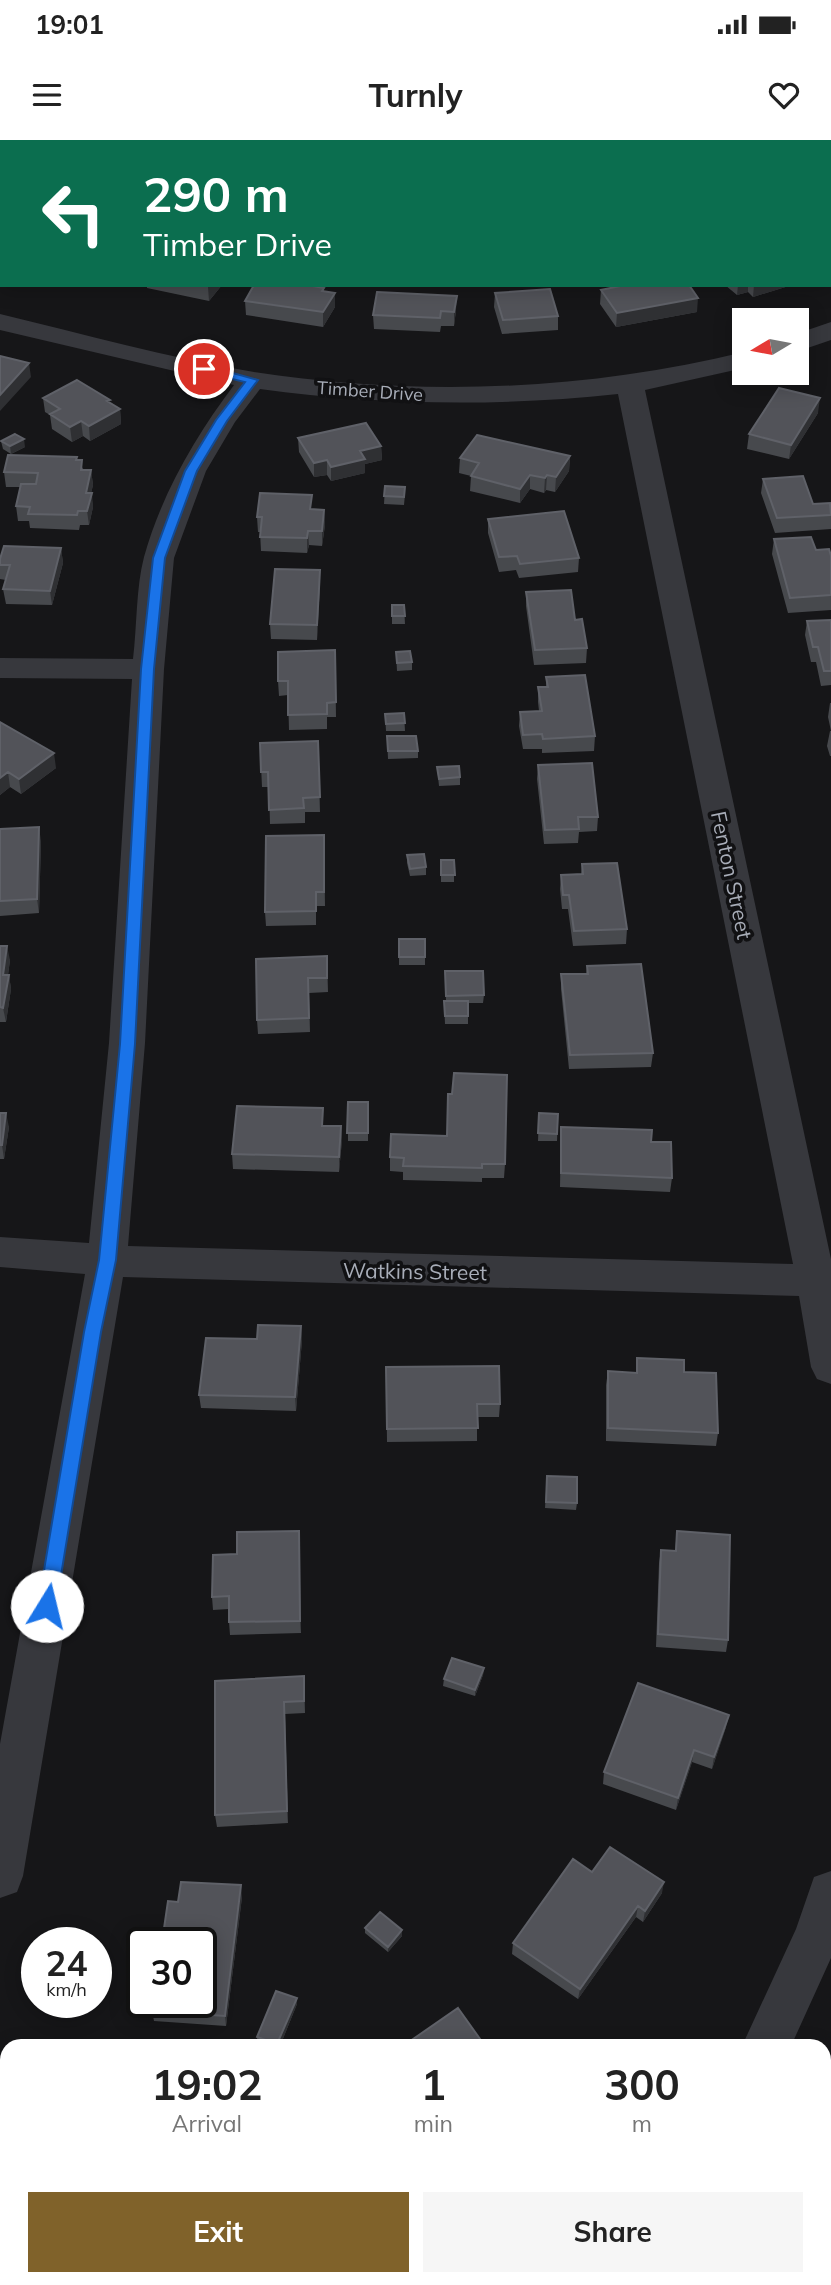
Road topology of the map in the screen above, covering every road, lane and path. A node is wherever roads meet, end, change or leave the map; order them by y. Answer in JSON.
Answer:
{"nodes":[{"id":1,"x":0,"y":322,"type":"edge"},
{"id":2,"x":831,"y":330,"type":"edge"},
{"id":3,"x":809,"y":339,"type":"edge"},
{"id":4,"x":732,"y":363,"type":"edge"},
{"id":5,"x":252,"y":380,"type":"junction"},
{"id":6,"x":630,"y":383,"type":"junction"},
{"id":7,"x":0,"y":668,"type":"edge"},
{"id":8,"x":148,"y":669,"type":"junction"},
{"id":9,"x":0,"y":1252,"type":"edge"},
{"id":10,"x":107,"y":1260,"type":"junction"},
{"id":11,"x":824,"y":1281,"type":"edge"},
{"id":12,"x":831,"y":1367,"type":"edge"},
{"id":13,"x":0,"y":1876,"type":"edge"},
{"id":14,"x":831,"y":1893,"type":"edge"},
{"id":15,"x":769,"y":2039,"type":"edge"}],
"edges":[{"from":1,"to":5,"type":"street","name":"Timber Drive"},
{"from":2,"to":3,"type":"street"},
{"from":4,"to":6,"type":"street","name":"Timber Drive"},
{"from":5,"to":6,"type":"street","name":"Timber Drive"},
{"from":5,"to":8,"type":"street"},
{"from":6,"to":11,"type":"street","name":"Fenton Street"},
{"from":7,"to":8,"type":"street"},
{"from":8,"to":10,"type":"street"},
{"from":9,"to":10,"type":"street","name":"Watkins Street"},
{"from":10,"to":11,"type":"street","name":"Watkins Street"},
{"from":10,"to":13,"type":"street"},
{"from":11,"to":12,"type":"street","name":"Fenton Street"},
{"from":14,"to":15,"type":"street"}]}
